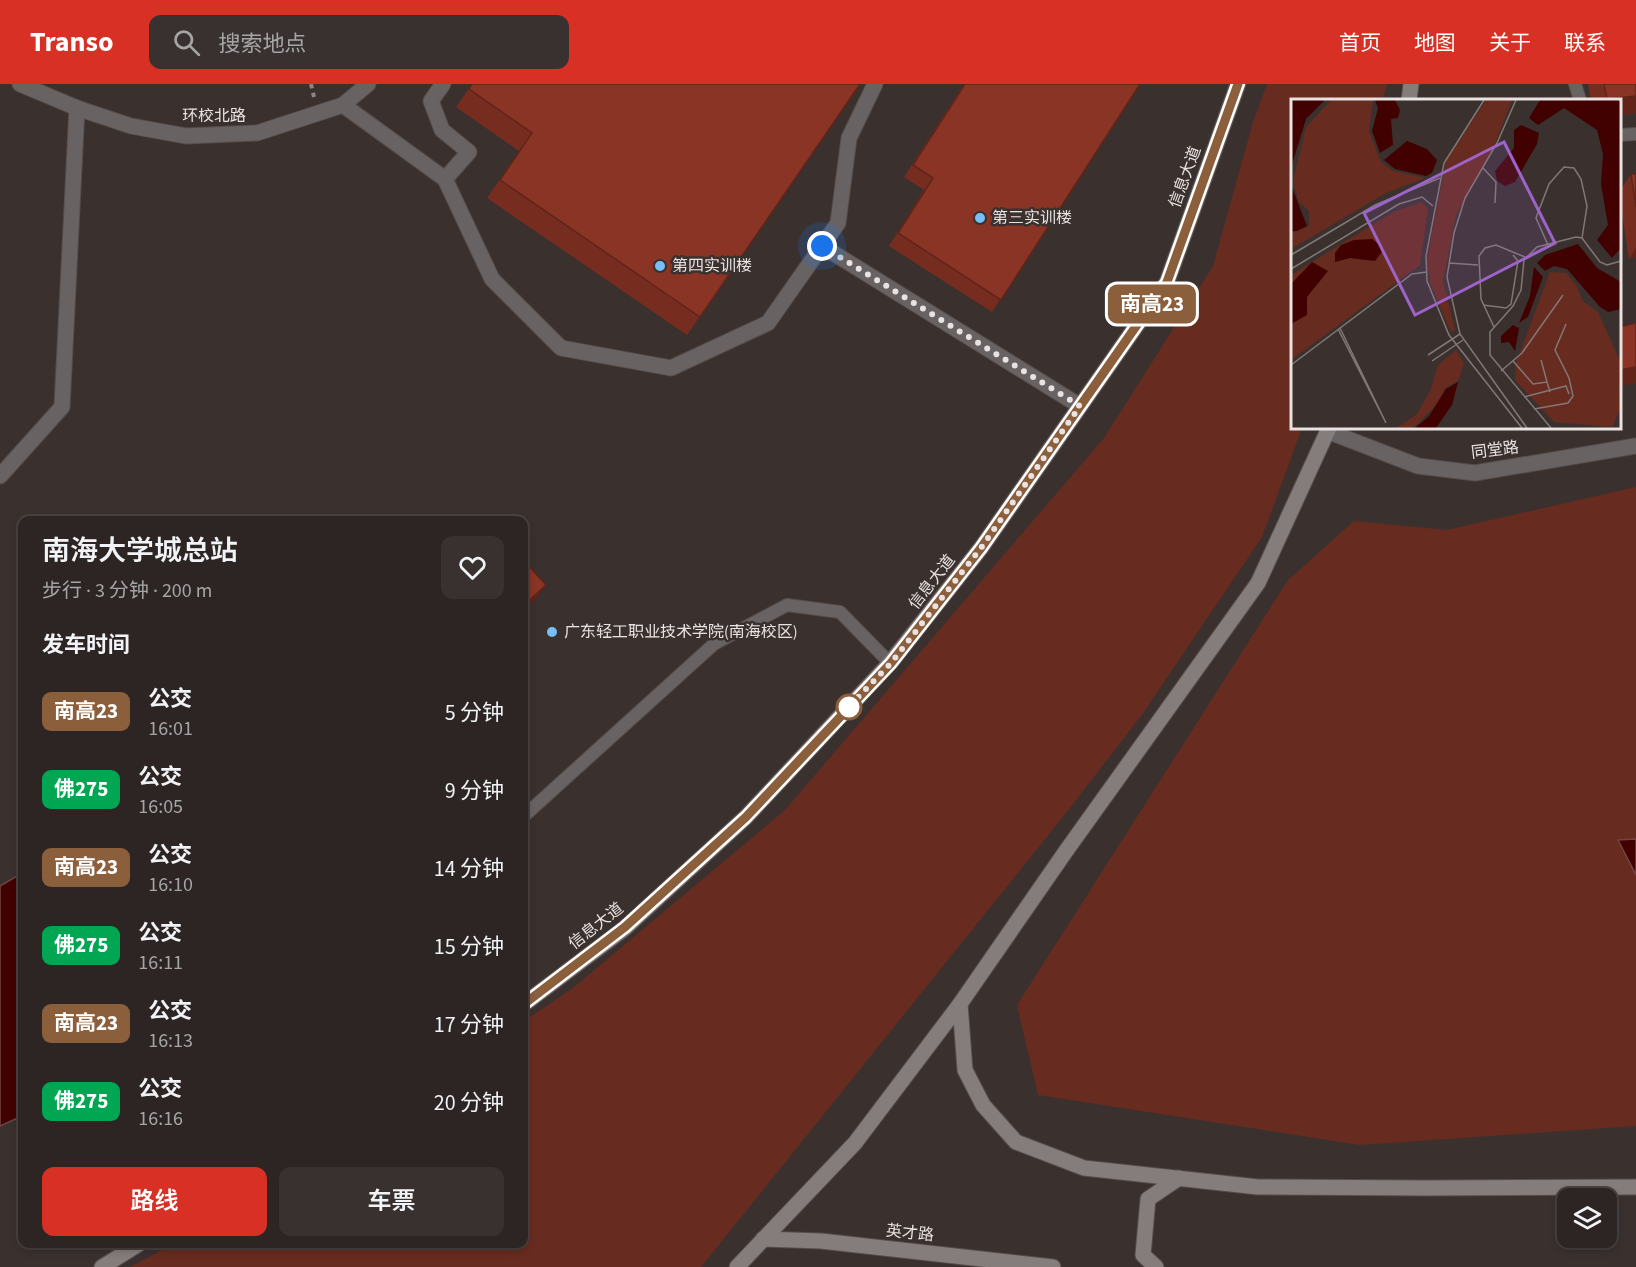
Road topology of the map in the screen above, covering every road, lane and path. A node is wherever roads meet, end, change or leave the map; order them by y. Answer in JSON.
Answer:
{"nodes":[{"id":1,"x":20,"y":84,"type":"edge"},
{"id":2,"x":368,"y":84,"type":"edge"},
{"id":3,"x":443,"y":84,"type":"edge"},
{"id":4,"x":875,"y":84,"type":"edge"},
{"id":5,"x":1238,"y":84,"type":"edge"},
{"id":6,"x":1411,"y":84,"type":"edge"},
{"id":7,"x":1575,"y":84,"type":"edge"},
{"id":8,"x":1409,"y":99,"type":"edge"},
{"id":9,"x":1580,"y":99,"type":"edge"},
{"id":10,"x":343,"y":105,"type":"junction"},
{"id":11,"x":77,"y":108,"type":"junction"},
{"id":12,"x":1636,"y":134,"type":"edge"},
{"id":13,"x":1621,"y":135,"type":"edge"},
{"id":14,"x":445,"y":179,"type":"junction"},
{"id":15,"x":822,"y":246,"type":"junction"},
{"id":16,"x":1080,"y":406,"type":"junction"},
{"id":17,"x":1328,"y":429,"type":"edge"},
{"id":18,"x":1636,"y":446,"type":"edge"},
{"id":19,"x":0,"y":476,"type":"edge"},
{"id":20,"x":891,"y":663,"type":"junction"},
{"id":21,"x":528,"y":812,"type":"edge"},
{"id":22,"x":528,"y":1001,"type":"edge"},
{"id":23,"x":960,"y":1004,"type":"junction"},
{"id":24,"x":1179,"y":1178,"type":"junction"},
{"id":25,"x":1636,"y":1187,"type":"edge"},
{"id":26,"x":763,"y":1239,"type":"junction"},
{"id":27,"x":133,"y":1248,"type":"edge"},
{"id":28,"x":102,"y":1267,"type":"edge"},
{"id":29,"x":737,"y":1267,"type":"edge"},
{"id":30,"x":1053,"y":1267,"type":"edge"},
{"id":31,"x":1156,"y":1267,"type":"edge"}],
"edges":[{"from":1,"to":11,"type":"street","name":"环校北路"},
{"from":2,"to":10,"type":"street","name":"环校北路"},
{"from":3,"to":14,"type":"street"},
{"from":4,"to":15,"type":"street"},
{"from":5,"to":16,"type":"main road","name":"信息大道"},
{"from":6,"to":8,"type":"main road"},
{"from":7,"to":9,"type":"lane"},
{"from":10,"to":11,"type":"street","name":"环校北路"},
{"from":10,"to":14,"type":"street"},
{"from":11,"to":19,"type":"street"},
{"from":12,"to":13,"type":"lane"},
{"from":14,"to":15,"type":"street"},
{"from":15,"to":16,"type":"street"},
{"from":16,"to":20,"type":"main road","name":"信息大道"},
{"from":17,"to":18,"type":"street","name":"同堂路"},
{"from":17,"to":23,"type":"main road"},
{"from":20,"to":21,"type":"lane"},
{"from":20,"to":22,"type":"main road","name":"信息大道"},
{"from":23,"to":24,"type":"main road"},
{"from":23,"to":26,"type":"main road"},
{"from":24,"to":25,"type":"main road"},
{"from":24,"to":31,"type":"main road"},
{"from":26,"to":29,"type":"main road"},
{"from":26,"to":30,"type":"main road","name":"英才路"},
{"from":27,"to":28,"type":"main road"}]}
